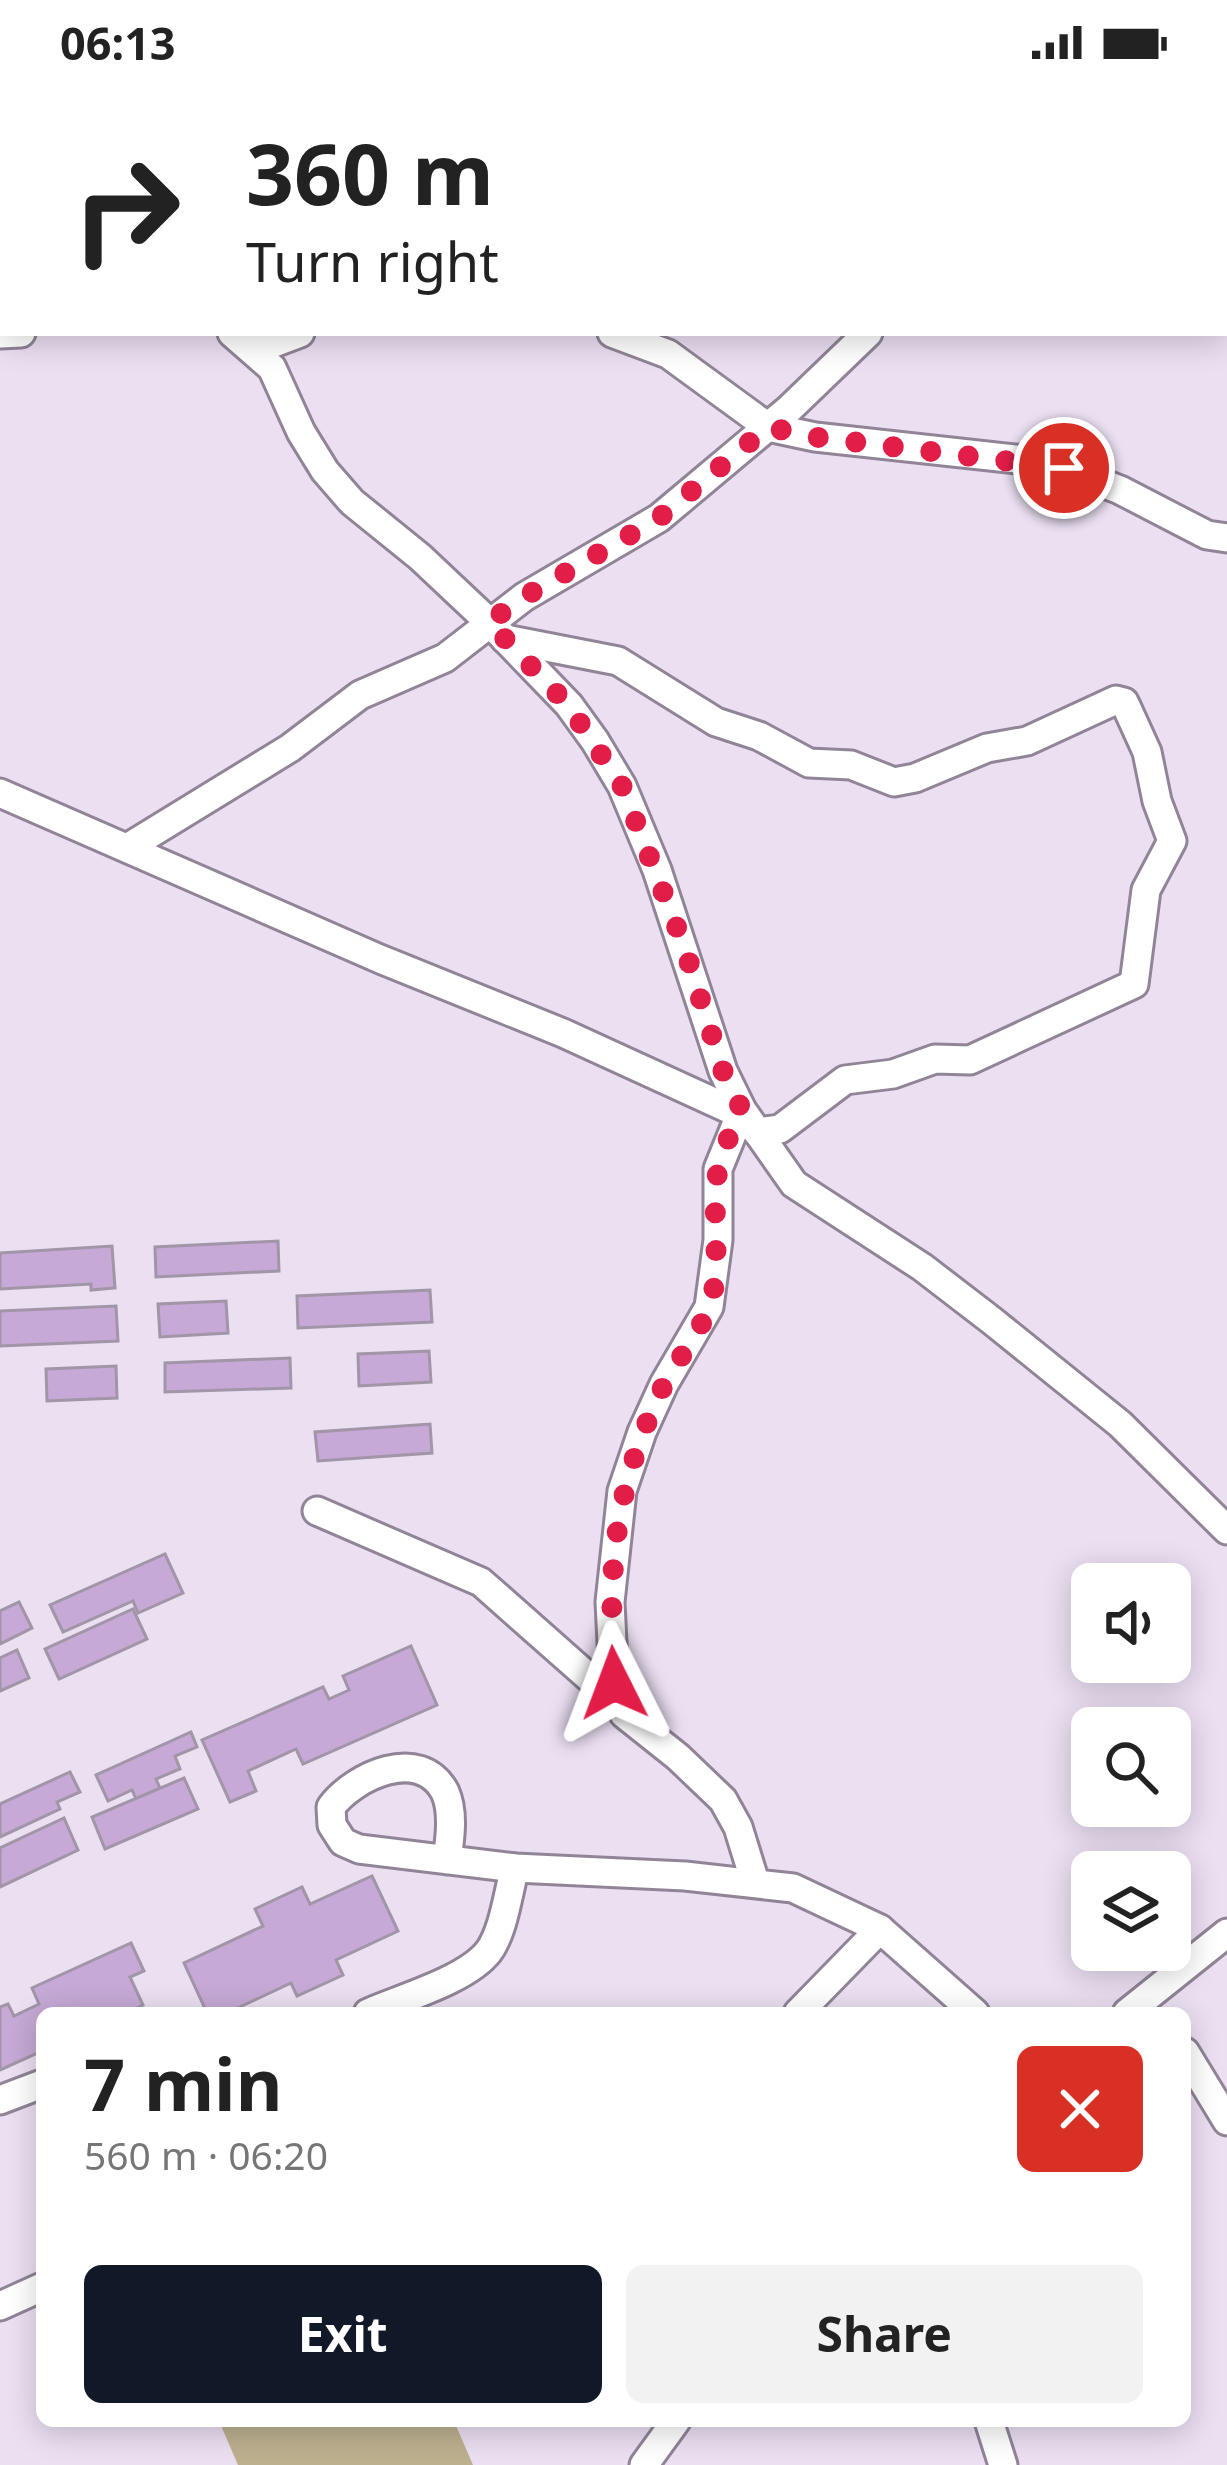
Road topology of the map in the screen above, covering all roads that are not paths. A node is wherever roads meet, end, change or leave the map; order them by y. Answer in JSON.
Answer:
{"nodes":[{"id":1,"x":281,"y":336,"type":"edge"},
{"id":2,"x":620,"y":336,"type":"edge"},
{"id":3,"x":865,"y":336,"type":"edge"},
{"id":4,"x":243,"y":342,"type":"edge"},
{"id":5,"x":768,"y":427,"type":"junction"},
{"id":6,"x":1227,"y":538,"type":"edge"},
{"id":7,"x":497,"y":630,"type":"junction"},
{"id":8,"x":0,"y":794,"type":"edge"},
{"id":9,"x":127,"y":848,"type":"junction"},
{"id":10,"x":746,"y":1118,"type":"junction"},
{"id":11,"x":316,"y":1511,"type":"dead end"},
{"id":12,"x":1227,"y":1530,"type":"edge"},
{"id":13,"x":619,"y":1703,"type":"junction"},
{"id":14,"x":447,"y":1860,"type":"junction"},
{"id":15,"x":515,"y":1868,"type":"junction"},
{"id":16,"x":754,"y":1882,"type":"junction"},
{"id":17,"x":880,"y":1929,"type":"junction"},
{"id":18,"x":1227,"y":1933,"type":"edge"},
{"id":19,"x":1156,"y":2004,"type":"edge"},
{"id":20,"x":382,"y":2007,"type":"edge"},
{"id":21,"x":804,"y":2007,"type":"edge"},
{"id":22,"x":968,"y":2007,"type":"edge"},
{"id":23,"x":1191,"y":2062,"type":"edge"},
{"id":24,"x":36,"y":2086,"type":"edge"},
{"id":25,"x":0,"y":2100,"type":"edge"},
{"id":26,"x":1227,"y":2121,"type":"edge"},
{"id":27,"x":36,"y":2290,"type":"edge"},
{"id":28,"x":0,"y":2306,"type":"edge"},
{"id":29,"x":672,"y":2427,"type":"edge"},
{"id":30,"x":991,"y":2427,"type":"edge"},
{"id":31,"x":644,"y":2465,"type":"edge"},
{"id":32,"x":1003,"y":2465,"type":"edge"}],
"edges":[{"from":1,"to":4,"type":"street"},
{"from":2,"to":5,"type":"street"},
{"from":3,"to":5,"type":"street"},
{"from":4,"to":7,"type":"street"},
{"from":5,"to":6,"type":"street"},
{"from":5,"to":7,"type":"street"},
{"from":7,"to":9,"type":"street"},
{"from":7,"to":10,"type":"street"},
{"from":7,"to":10,"type":"street"},
{"from":8,"to":9,"type":"street"},
{"from":9,"to":10,"type":"street"},
{"from":10,"to":12,"type":"street"},
{"from":10,"to":13,"type":"street"},
{"from":11,"to":13,"type":"street"},
{"from":13,"to":16,"type":"street"},
{"from":14,"to":14,"type":"street"},
{"from":14,"to":15,"type":"street"},
{"from":15,"to":16,"type":"street"},
{"from":15,"to":20,"type":"street"},
{"from":16,"to":17,"type":"street"},
{"from":17,"to":21,"type":"street"},
{"from":17,"to":22,"type":"street"},
{"from":18,"to":19,"type":"street"},
{"from":23,"to":26,"type":"street"},
{"from":24,"to":25,"type":"street"},
{"from":27,"to":28,"type":"street"},
{"from":29,"to":31,"type":"street"},
{"from":30,"to":32,"type":"street"}]}
